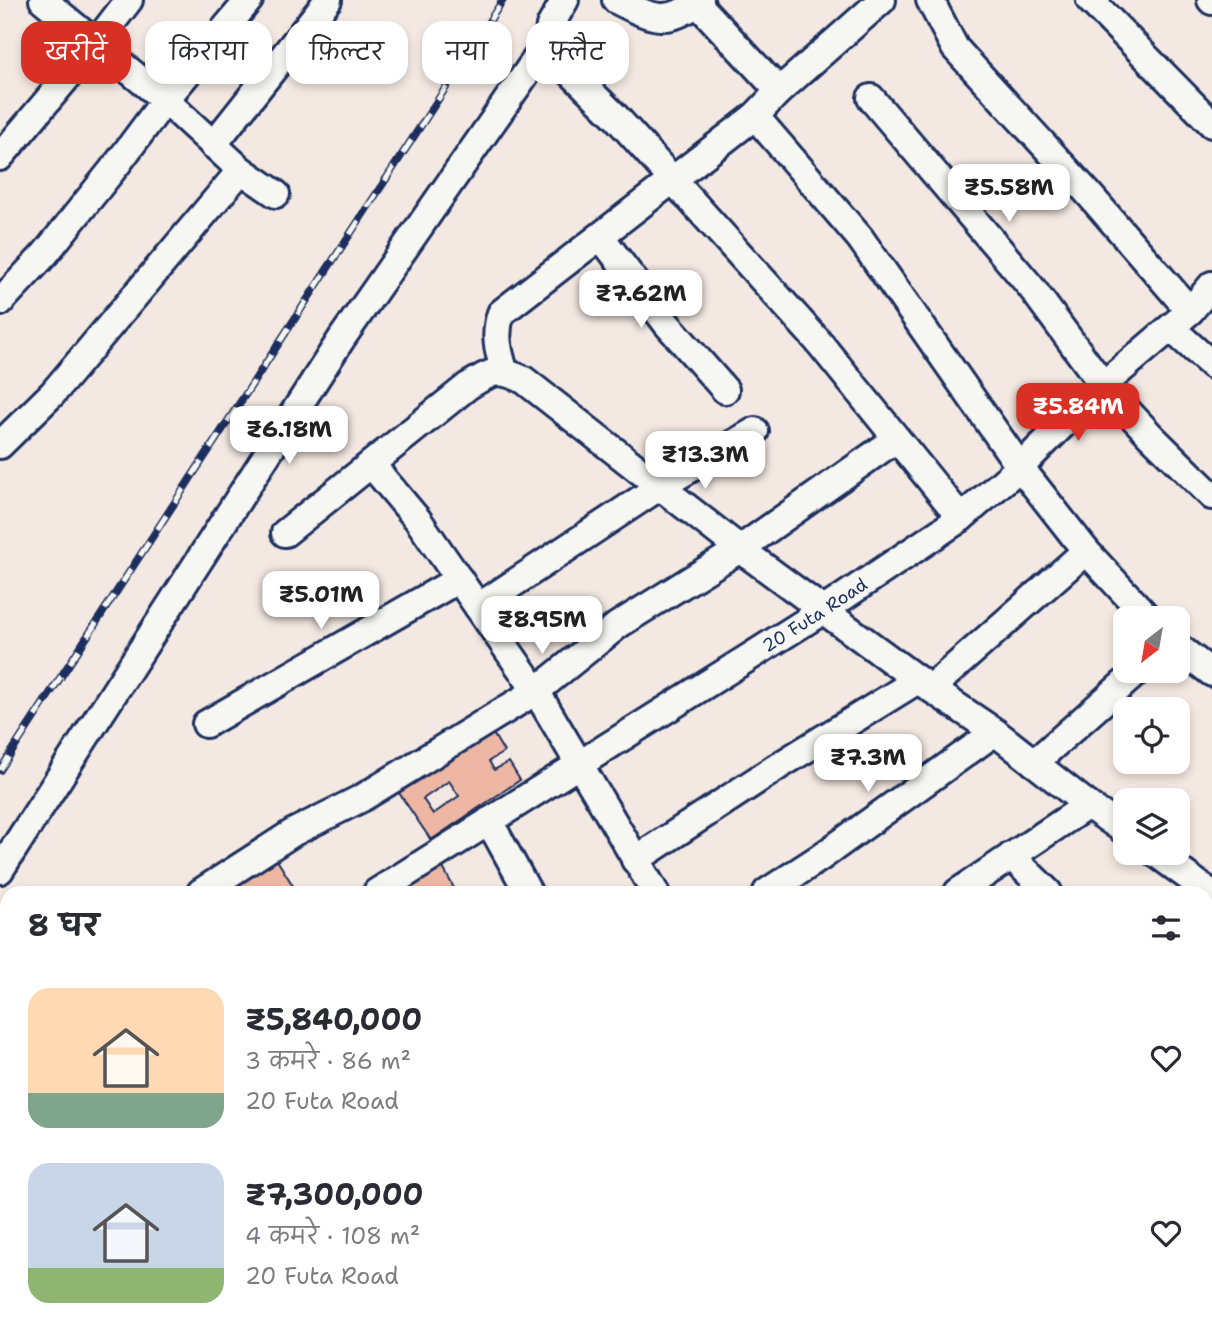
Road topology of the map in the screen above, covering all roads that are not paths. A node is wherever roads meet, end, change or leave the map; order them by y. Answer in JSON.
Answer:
{"nodes":[{"id":1,"x":43,"y":0,"type":"edge"},
{"id":2,"x":129,"y":0,"type":"edge"},
{"id":3,"x":249,"y":0,"type":"edge"},
{"id":4,"x":328,"y":0,"type":"edge"},
{"id":5,"x":565,"y":0,"type":"edge"},
{"id":6,"x":616,"y":0,"type":"edge"},
{"id":7,"x":882,"y":0,"type":"edge"},
{"id":8,"x":930,"y":0,"type":"edge"},
{"id":9,"x":1090,"y":0,"type":"edge"},
{"id":10,"x":699,"y":1,"type":"edge"},
{"id":11,"x":69,"y":21,"type":"edge"},
{"id":12,"x":113,"y":21,"type":"edge"},
{"id":13,"x":553,"y":21,"type":"edge"},
{"id":14,"x":131,"y":72,"type":"edge"},
{"id":15,"x":526,"y":74,"type":"edge"},
{"id":16,"x":61,"y":84,"type":"edge"},
{"id":17,"x":582,"y":84,"type":"edge"},
{"id":18,"x":779,"y":91,"type":"junction"},
{"id":19,"x":871,"y":98,"type":"dead end"},
{"id":20,"x":165,"y":100,"type":"junction"},
{"id":21,"x":755,"y":116,"type":"junction"},
{"id":22,"x":1212,"y":124,"type":"edge"},
{"id":23,"x":213,"y":145,"type":"junction"},
{"id":24,"x":0,"y":157,"type":"edge"},
{"id":25,"x":241,"y":170,"type":"junction"},
{"id":26,"x":673,"y":182,"type":"junction"},
{"id":27,"x":276,"y":194,"type":"dead end"},
{"id":28,"x":601,"y":237,"type":"junction"},
{"id":29,"x":1212,"y":285,"type":"edge"},
{"id":30,"x":0,"y":302,"type":"edge"},
{"id":31,"x":1180,"y":320,"type":"junction"},
{"id":32,"x":1212,"y":365,"type":"edge"},
{"id":33,"x":504,"y":370,"type":"junction"},
{"id":34,"x":1103,"y":385,"type":"junction"},
{"id":35,"x":724,"y":390,"type":"dead end"},
{"id":36,"x":755,"y":431,"type":"dead end"},
{"id":37,"x":897,"y":439,"type":"junction"},
{"id":38,"x":0,"y":445,"type":"edge"},
{"id":39,"x":371,"y":464,"type":"junction"},
{"id":40,"x":1020,"y":467,"type":"junction"},
{"id":41,"x":659,"y":487,"type":"junction"},
{"id":42,"x":1212,"y":496,"type":"edge"},
{"id":43,"x":961,"y":518,"type":"junction"},
{"id":44,"x":285,"y":533,"type":"dead end"},
{"id":45,"x":740,"y":549,"type":"junction"},
{"id":46,"x":1086,"y":551,"type":"junction"},
{"id":47,"x":459,"y":579,"type":"junction"},
{"id":48,"x":1137,"y":606,"type":"edge"},
{"id":49,"x":478,"y":607,"type":"junction"},
{"id":50,"x":824,"y":610,"type":"junction"},
{"id":51,"x":1190,"y":657,"type":"edge"},
{"id":52,"x":1212,"y":673,"type":"edge"},
{"id":53,"x":1124,"y":683,"type":"edge"},
{"id":54,"x":925,"y":684,"type":"junction"},
{"id":55,"x":536,"y":691,"type":"junction"},
{"id":56,"x":206,"y":724,"type":"dead end"},
{"id":57,"x":995,"y":732,"type":"junction"},
{"id":58,"x":1034,"y":763,"type":"junction"},
{"id":59,"x":579,"y":765,"type":"junction"},
{"id":60,"x":1088,"y":806,"type":"junction"},
{"id":61,"x":489,"y":821,"type":"junction"},
{"id":62,"x":1113,"y":823,"type":"edge"},
{"id":63,"x":1011,"y":856,"type":"junction"},
{"id":64,"x":635,"y":860,"type":"junction"},
{"id":65,"x":1172,"y":865,"type":"edge"},
{"id":66,"x":0,"y":870,"type":"edge"},
{"id":67,"x":210,"y":886,"type":"edge"},
{"id":68,"x":396,"y":886,"type":"edge"},
{"id":69,"x":525,"y":886,"type":"edge"},
{"id":70,"x":651,"y":886,"type":"edge"},
{"id":71,"x":776,"y":886,"type":"edge"},
{"id":72,"x":967,"y":886,"type":"edge"},
{"id":73,"x":1042,"y":886,"type":"edge"},
{"id":74,"x":1201,"y":886,"type":"edge"}],
"edges":[{"from":1,"to":11,"type":"street"},
{"from":2,"to":12,"type":"street"},
{"from":3,"to":20,"type":"street"},
{"from":4,"to":23,"type":"street"},
{"from":5,"to":13,"type":"street"},
{"from":6,"to":10,"type":"street"},
{"from":7,"to":18,"type":"street"},
{"from":8,"to":31,"type":"street"},
{"from":9,"to":22,"type":"street"},
{"from":10,"to":18,"type":"street"},
{"from":14,"to":20,"type":"street"},
{"from":15,"to":66,"type":"street"},
{"from":16,"to":24,"type":"street"},
{"from":17,"to":26,"type":"street"},
{"from":18,"to":21,"type":"street"},
{"from":19,"to":34,"type":"street"},
{"from":20,"to":23,"type":"street"},
{"from":20,"to":30,"type":"street"},
{"from":21,"to":26,"type":"street"},
{"from":21,"to":40,"type":"street"},
{"from":23,"to":25,"type":"street"},
{"from":25,"to":27,"type":"street"},
{"from":25,"to":38,"type":"street"},
{"from":26,"to":28,"type":"street"},
{"from":26,"to":37,"type":"street"},
{"from":28,"to":33,"type":"street"},
{"from":28,"to":35,"type":"street"},
{"from":29,"to":31,"type":"street","name":"20 Futa Road"},
{"from":31,"to":32,"type":"street"},
{"from":31,"to":34,"type":"street","name":"20 Futa Road"},
{"from":33,"to":39,"type":"street"},
{"from":33,"to":41,"type":"street"},
{"from":34,"to":40,"type":"street","name":"20 Futa Road"},
{"from":34,"to":42,"type":"street"},
{"from":36,"to":41,"type":"street"},
{"from":37,"to":43,"type":"street"},
{"from":37,"to":45,"type":"street"},
{"from":39,"to":44,"type":"street"},
{"from":39,"to":47,"type":"street"},
{"from":40,"to":43,"type":"street","name":"20 Futa Road"},
{"from":40,"to":46,"type":"street"},
{"from":41,"to":45,"type":"street"},
{"from":41,"to":49,"type":"street"},
{"from":43,"to":50,"type":"street","name":"20 Futa Road"},
{"from":45,"to":50,"type":"street"},
{"from":45,"to":55,"type":"street"},
{"from":46,"to":48,"type":"street"},
{"from":46,"to":54,"type":"street"},
{"from":47,"to":49,"type":"street"},
{"from":47,"to":56,"type":"street"},
{"from":49,"to":55,"type":"street"},
{"from":50,"to":54,"type":"street"},
{"from":50,"to":59,"type":"street","name":"20 Futa Road"},
{"from":51,"to":52,"type":"street"},
{"from":53,"to":58,"type":"street"},
{"from":54,"to":57,"type":"street"},
{"from":54,"to":64,"type":"street"},
{"from":55,"to":59,"type":"street"},
{"from":55,"to":67,"type":"street"},
{"from":57,"to":58,"type":"street"},
{"from":57,"to":71,"type":"street"},
{"from":58,"to":60,"type":"street"},
{"from":59,"to":61,"type":"street","name":"20 Futa Road"},
{"from":59,"to":64,"type":"street"},
{"from":60,"to":62,"type":"street"},
{"from":60,"to":63,"type":"street"},
{"from":61,"to":68,"type":"street","name":"20 Futa Road"},
{"from":61,"to":69,"type":"street"},
{"from":63,"to":72,"type":"street"},
{"from":63,"to":73,"type":"street"},
{"from":64,"to":70,"type":"street"},
{"from":65,"to":74,"type":"street"}]}
